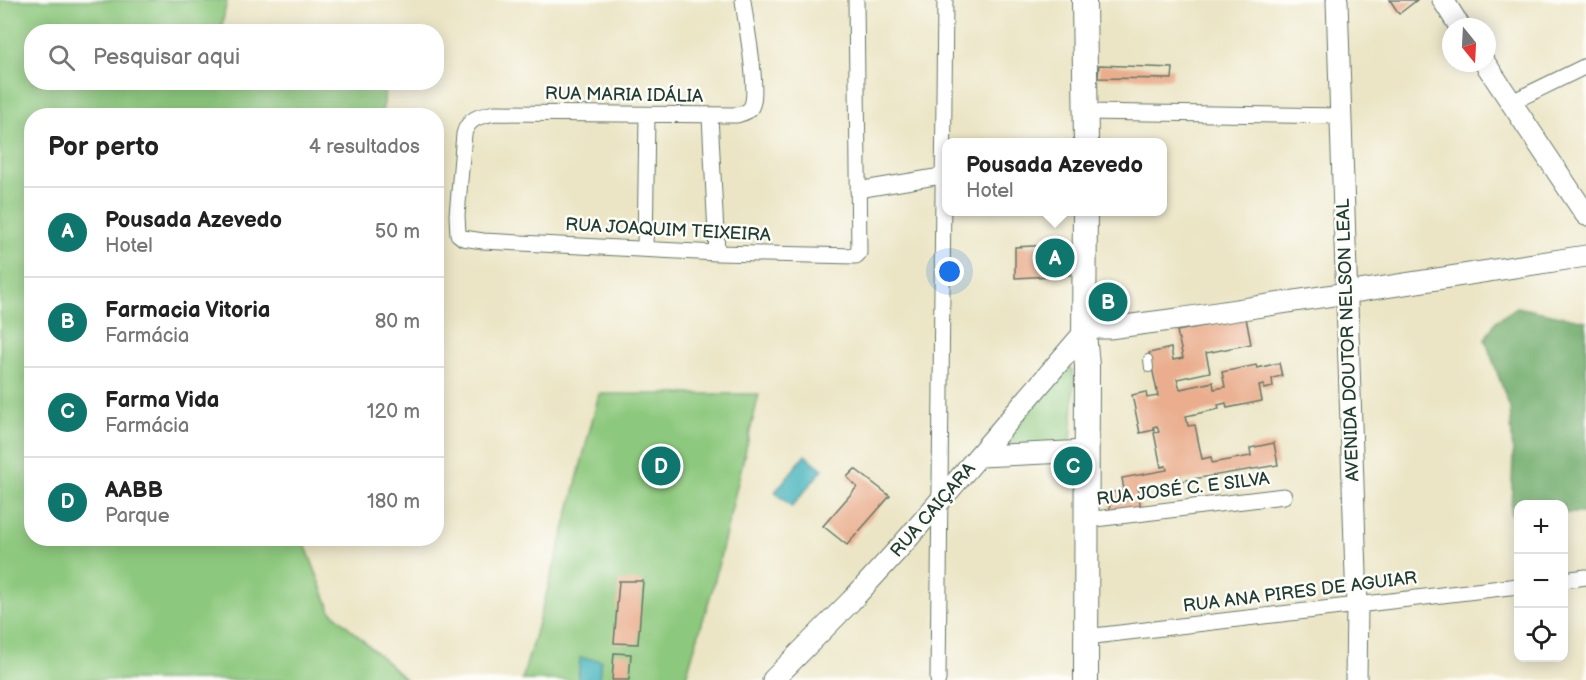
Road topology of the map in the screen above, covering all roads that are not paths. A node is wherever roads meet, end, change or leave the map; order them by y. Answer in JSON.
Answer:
{"nodes":[{"id":1,"x":743,"y":0,"type":"edge"},
{"id":2,"x":856,"y":0,"type":"edge"},
{"id":3,"x":945,"y":0,"type":"edge"},
{"id":4,"x":1084,"y":0,"type":"edge"},
{"id":5,"x":1337,"y":0,"type":"edge"},
{"id":6,"x":1447,"y":1,"type":"edge"},
{"id":7,"x":1456,"y":18,"type":"edge"},
{"id":8,"x":1586,"y":66,"type":"edge"},
{"id":9,"x":1491,"y":72,"type":"edge"},
{"id":10,"x":1512,"y":102,"type":"junction"},
{"id":11,"x":1085,"y":112,"type":"junction"},
{"id":12,"x":495,"y":113,"type":"joint"},
{"id":13,"x":647,"y":115,"type":"junction"},
{"id":14,"x":710,"y":116,"type":"junction"},
{"id":15,"x":1342,"y":116,"type":"junction"},
{"id":16,"x":945,"y":138,"type":"edge"},
{"id":17,"x":1086,"y":138,"type":"edge"},
{"id":18,"x":942,"y":176,"type":"edge"},
{"id":19,"x":858,"y":190,"type":"junction"},
{"id":20,"x":1586,"y":215,"type":"edge"},
{"id":21,"x":944,"y":216,"type":"edge"},
{"id":22,"x":1085,"y":216,"type":"edge"},
{"id":23,"x":645,"y":249,"type":"junction"},
{"id":24,"x":717,"y":253,"type":"junction"},
{"id":25,"x":1586,"y":256,"type":"edge"},
{"id":26,"x":1346,"y":292,"type":"junction"},
{"id":27,"x":1084,"y":333,"type":"junction"},
{"id":28,"x":1087,"y":451,"type":"junction"},
{"id":29,"x":980,"y":456,"type":"junction"},
{"id":30,"x":1284,"y":496,"type":"dead end"},
{"id":31,"x":940,"y":500,"type":"junction"},
{"id":32,"x":1087,"y":520,"type":"junction"},
{"id":33,"x":1586,"y":577,"type":"edge"},
{"id":34,"x":1568,"y":579,"type":"edge"},
{"id":35,"x":1514,"y":585,"type":"edge"},
{"id":36,"x":1357,"y":605,"type":"junction"},
{"id":37,"x":1086,"y":637,"type":"junction"},
{"id":38,"x":773,"y":680,"type":"edge"},
{"id":39,"x":938,"y":680,"type":"edge"},
{"id":40,"x":1086,"y":680,"type":"edge"},
{"id":41,"x":1356,"y":680,"type":"edge"}],
"edges":[{"from":1,"to":14,"type":"street","name":"RUA MARIA IDÁLIA"},
{"from":2,"to":19,"type":"street"},
{"from":3,"to":16,"type":"street"},
{"from":4,"to":11,"type":"main road"},
{"from":5,"to":15,"type":"street","name":"AVENIDA DOUTOR NELSON LEAL"},
{"from":6,"to":7,"type":"street"},
{"from":8,"to":10,"type":"street"},
{"from":9,"to":10,"type":"street"},
{"from":10,"to":20,"type":"street"},
{"from":11,"to":15,"type":"street"},
{"from":11,"to":17,"type":"main road"},
{"from":12,"to":13,"type":"street","name":"RUA MARIA IDÁLIA"},
{"from":12,"to":23,"type":"street","name":"RUA JOAQUIM TEIXEIRA"},
{"from":13,"to":14,"type":"street","name":"RUA MARIA IDÁLIA"},
{"from":13,"to":23,"type":"street"},
{"from":14,"to":24,"type":"street"},
{"from":15,"to":26,"type":"street","name":"AVENIDA DOUTOR NELSON LEAL"},
{"from":18,"to":19,"type":"street"},
{"from":19,"to":24,"type":"street","name":"RUA JOAQUIM TEIXEIRA"},
{"from":21,"to":31,"type":"street"},
{"from":22,"to":27,"type":"main road"},
{"from":23,"to":24,"type":"street","name":"RUA JOAQUIM TEIXEIRA"},
{"from":25,"to":26,"type":"street"},
{"from":26,"to":27,"type":"street"},
{"from":26,"to":36,"type":"street","name":"AVENIDA DOUTOR NELSON LEAL"},
{"from":27,"to":28,"type":"main road"},
{"from":27,"to":29,"type":"street","name":"RUA CAIÇARA"},
{"from":28,"to":29,"type":"street"},
{"from":28,"to":32,"type":"main road"},
{"from":29,"to":31,"type":"street","name":"RUA CAIÇARA"},
{"from":30,"to":32,"type":"street","name":"RUA JOSÉ C. E SILVA"},
{"from":31,"to":38,"type":"street","name":"RUA CAIÇARA"},
{"from":31,"to":39,"type":"street"},
{"from":32,"to":37,"type":"main road"},
{"from":33,"to":34,"type":"street"},
{"from":35,"to":36,"type":"street","name":"RUA ANA PIRES DE AGUIAR"},
{"from":36,"to":37,"type":"street","name":"RUA ANA PIRES DE AGUIAR"},
{"from":36,"to":41,"type":"street","name":"AVENIDA DOUTOR NELSON LEAL"},
{"from":37,"to":40,"type":"main road"}]}
